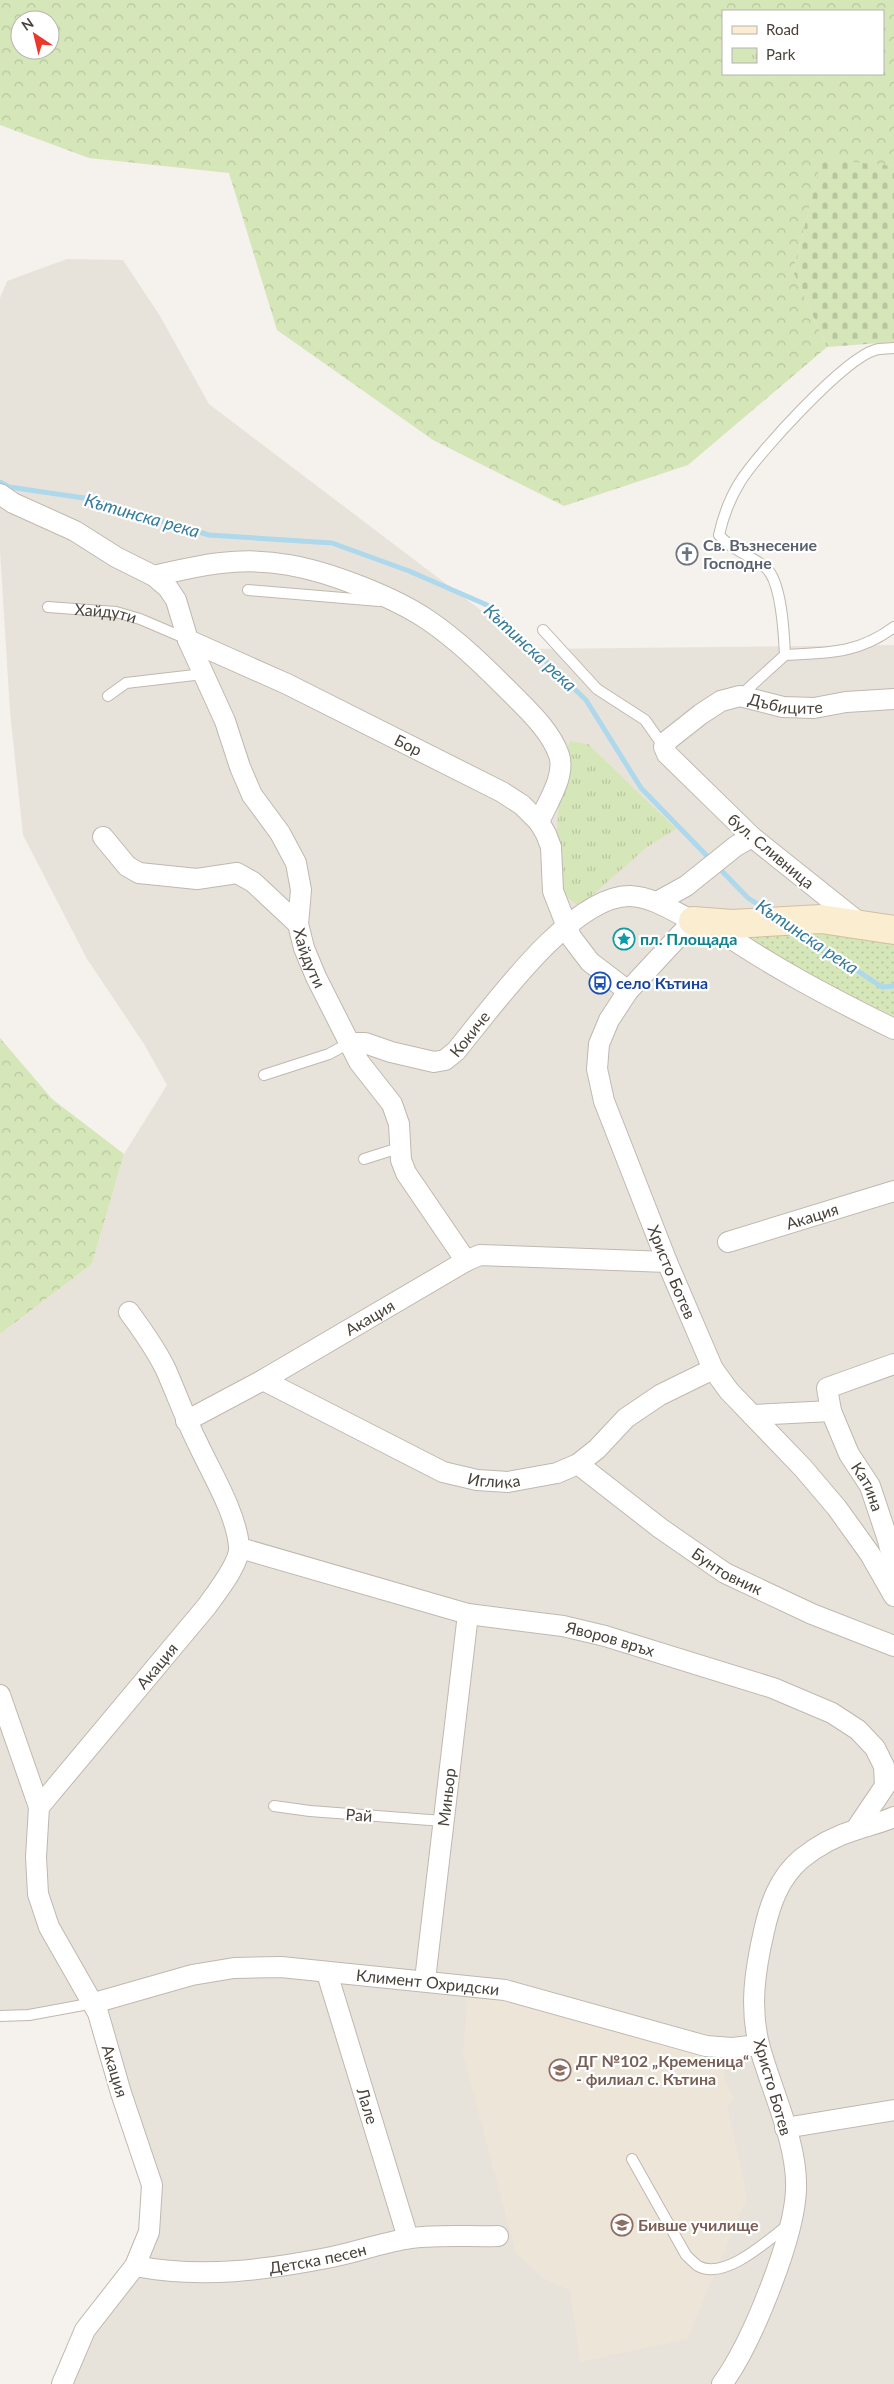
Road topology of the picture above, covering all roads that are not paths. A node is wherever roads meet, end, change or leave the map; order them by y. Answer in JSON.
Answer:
{"nodes":[{"id":1,"x":894,"y":348,"type":"edge"},
{"id":2,"x":0,"y":494,"type":"edge"},
{"id":3,"x":154,"y":576,"type":"junction"},
{"id":4,"x":248,"y":590,"type":"dead end"},
{"id":5,"x":398,"y":603,"type":"junction"},
{"id":6,"x":48,"y":606,"type":"dead end"},
{"id":7,"x":894,"y":627,"type":"edge"},
{"id":8,"x":543,"y":630,"type":"dead end"},
{"id":9,"x":188,"y":640,"type":"junction"},
{"id":10,"x":784,"y":655,"type":"junction"},
{"id":11,"x":203,"y":674,"type":"junction"},
{"id":12,"x":108,"y":696,"type":"dead end"},
{"id":13,"x":740,"y":696,"type":"junction"},
{"id":14,"x":894,"y":699,"type":"edge"},
{"id":15,"x":664,"y":747,"type":"junction"},
{"id":16,"x":539,"y":822,"type":"junction"},
{"id":17,"x":102,"y":837,"type":"dead end"},
{"id":18,"x":744,"y":842,"type":"junction"},
{"id":19,"x":657,"y":902,"type":"junction"},
{"id":20,"x":563,"y":916,"type":"junction"},
{"id":21,"x":712,"y":923,"type":"junction"},
{"id":22,"x":298,"y":924,"type":"junction"},
{"id":23,"x":861,"y":924,"type":"junction"},
{"id":24,"x":894,"y":930,"type":"edge"},
{"id":25,"x":628,"y":991,"type":"junction"},
{"id":26,"x":894,"y":1029,"type":"edge"},
{"id":27,"x":350,"y":1043,"type":"junction"},
{"id":28,"x":264,"y":1075,"type":"dead end"},
{"id":29,"x":402,"y":1147,"type":"junction"},
{"id":30,"x":364,"y":1159,"type":"dead end"},
{"id":31,"x":894,"y":1191,"type":"edge"},
{"id":32,"x":728,"y":1242,"type":"dead end"},
{"id":33,"x":466,"y":1260,"type":"junction"},
{"id":34,"x":667,"y":1262,"type":"junction"},
{"id":35,"x":129,"y":1312,"type":"dead end"},
{"id":36,"x":894,"y":1364,"type":"edge"},
{"id":37,"x":714,"y":1369,"type":"junction"},
{"id":38,"x":263,"y":1380,"type":"junction"},
{"id":39,"x":831,"y":1411,"type":"junction"},
{"id":40,"x":752,"y":1415,"type":"junction"},
{"id":41,"x":186,"y":1421,"type":"junction"},
{"id":42,"x":578,"y":1464,"type":"junction"},
{"id":43,"x":240,"y":1548,"type":"junction"},
{"id":44,"x":894,"y":1566,"type":"edge"},
{"id":45,"x":894,"y":1596,"type":"edge"},
{"id":46,"x":468,"y":1614,"type":"junction"},
{"id":47,"x":894,"y":1646,"type":"edge"},
{"id":48,"x":0,"y":1695,"type":"edge"},
{"id":49,"x":274,"y":1806,"type":"dead end"},
{"id":50,"x":39,"y":1807,"type":"junction"},
{"id":51,"x":894,"y":1817,"type":"edge"},
{"id":52,"x":443,"y":1821,"type":"junction"},
{"id":53,"x":856,"y":1829,"type":"junction"},
{"id":54,"x":327,"y":1973,"type":"junction"},
{"id":55,"x":425,"y":1980,"type":"junction"},
{"id":56,"x":94,"y":2003,"type":"junction"},
{"id":57,"x":0,"y":2016,"type":"edge"},
{"id":58,"x":759,"y":2045,"type":"junction"},
{"id":59,"x":894,"y":2110,"type":"edge"},
{"id":60,"x":785,"y":2128,"type":"junction"},
{"id":61,"x":632,"y":2159,"type":"dead end"},
{"id":62,"x":790,"y":2223,"type":"junction"},
{"id":63,"x":498,"y":2236,"type":"dead end"},
{"id":64,"x":408,"y":2238,"type":"junction"},
{"id":65,"x":135,"y":2266,"type":"junction"},
{"id":66,"x":62,"y":2384,"type":"edge"},
{"id":67,"x":722,"y":2384,"type":"edge"}],
"edges":[{"from":1,"to":10,"type":"lane"},
{"from":2,"to":3,"type":"street","name":"Хайдути"},
{"from":3,"to":5,"type":"street"},
{"from":3,"to":9,"type":"street","name":"Хайдути"},
{"from":4,"to":5,"type":"lane"},
{"from":5,"to":16,"type":"street"},
{"from":6,"to":9,"type":"lane","name":"Хайдути"},
{"from":7,"to":10,"type":"lane"},
{"from":8,"to":15,"type":"lane"},
{"from":9,"to":11,"type":"street","name":"Хайдути"},
{"from":9,"to":16,"type":"street","name":"Бор"},
{"from":10,"to":13,"type":"lane"},
{"from":11,"to":12,"type":"lane"},
{"from":11,"to":22,"type":"street","name":"Хайдути"},
{"from":13,"to":14,"type":"street","name":"Дъбиците"},
{"from":13,"to":15,"type":"street","name":"Дъбиците"},
{"from":15,"to":18,"type":"street","name":"бул. Сливница"},
{"from":16,"to":20,"type":"street","name":"Бор"},
{"from":17,"to":22,"type":"street"},
{"from":18,"to":19,"type":"street"},
{"from":18,"to":23,"type":"street","name":"бул. Сливница"},
{"from":19,"to":20,"type":"street","name":"Кокиче"},
{"from":19,"to":21,"type":"street","name":"Кокиче"},
{"from":20,"to":25,"type":"street","name":"Бор"},
{"from":20,"to":27,"type":"street","name":"Кокиче"},
{"from":21,"to":23,"type":"street"},
{"from":21,"to":25,"type":"street","name":"Христо Ботев"},
{"from":21,"to":26,"type":"street"},
{"from":22,"to":27,"type":"street","name":"Хайдути"},
{"from":23,"to":24,"type":"street","name":"бул. Сливница"},
{"from":25,"to":34,"type":"street","name":"Христо Ботев"},
{"from":27,"to":28,"type":"lane"},
{"from":27,"to":29,"type":"street","name":"Хайдути"},
{"from":29,"to":30,"type":"lane"},
{"from":29,"to":33,"type":"street","name":"Хайдути"},
{"from":31,"to":32,"type":"street","name":"Акация"},
{"from":33,"to":34,"type":"street","name":"Акация"},
{"from":33,"to":38,"type":"street","name":"Акация"},
{"from":34,"to":37,"type":"street","name":"Христо Ботев"},
{"from":35,"to":41,"type":"street"},
{"from":36,"to":39,"type":"street","name":"Катина"},
{"from":37,"to":40,"type":"street","name":"Христо Ботев"},
{"from":37,"to":42,"type":"street","name":"Иглика"},
{"from":38,"to":41,"type":"street","name":"Акация"},
{"from":38,"to":42,"type":"street","name":"Иглика"},
{"from":39,"to":40,"type":"street"},
{"from":39,"to":44,"type":"street","name":"Катина"},
{"from":40,"to":45,"type":"street","name":"Христо Ботев"},
{"from":41,"to":43,"type":"street"},
{"from":42,"to":47,"type":"street","name":"Бунтовник"},
{"from":43,"to":46,"type":"street","name":"Яворов връх"},
{"from":43,"to":50,"type":"street","name":"Акация"},
{"from":46,"to":52,"type":"street","name":"Миньор"},
{"from":46,"to":53,"type":"street","name":"Яворов връх"},
{"from":48,"to":50,"type":"street"},
{"from":49,"to":52,"type":"lane","name":"Рай"},
{"from":50,"to":56,"type":"street","name":"Акация"},
{"from":51,"to":53,"type":"street","name":"Христо Ботев"},
{"from":52,"to":55,"type":"street","name":"Миньор"},
{"from":53,"to":58,"type":"street","name":"Христо Ботев"},
{"from":54,"to":55,"type":"street","name":"Климент Охридски"},
{"from":54,"to":56,"type":"street","name":"Климент Охридски"},
{"from":54,"to":64,"type":"street","name":"Лале"},
{"from":55,"to":58,"type":"street","name":"Климент Охридски"},
{"from":56,"to":57,"type":"lane"},
{"from":56,"to":65,"type":"street","name":"Акация"},
{"from":58,"to":60,"type":"street","name":"Христо Ботев"},
{"from":59,"to":60,"type":"street"},
{"from":60,"to":62,"type":"street","name":"Христо Ботев"},
{"from":61,"to":62,"type":"lane"},
{"from":62,"to":67,"type":"street","name":"Христо Ботев"},
{"from":63,"to":64,"type":"street","name":"Детска песен"},
{"from":64,"to":65,"type":"street","name":"Детска песен"},
{"from":65,"to":66,"type":"street","name":"Акация"}]}
